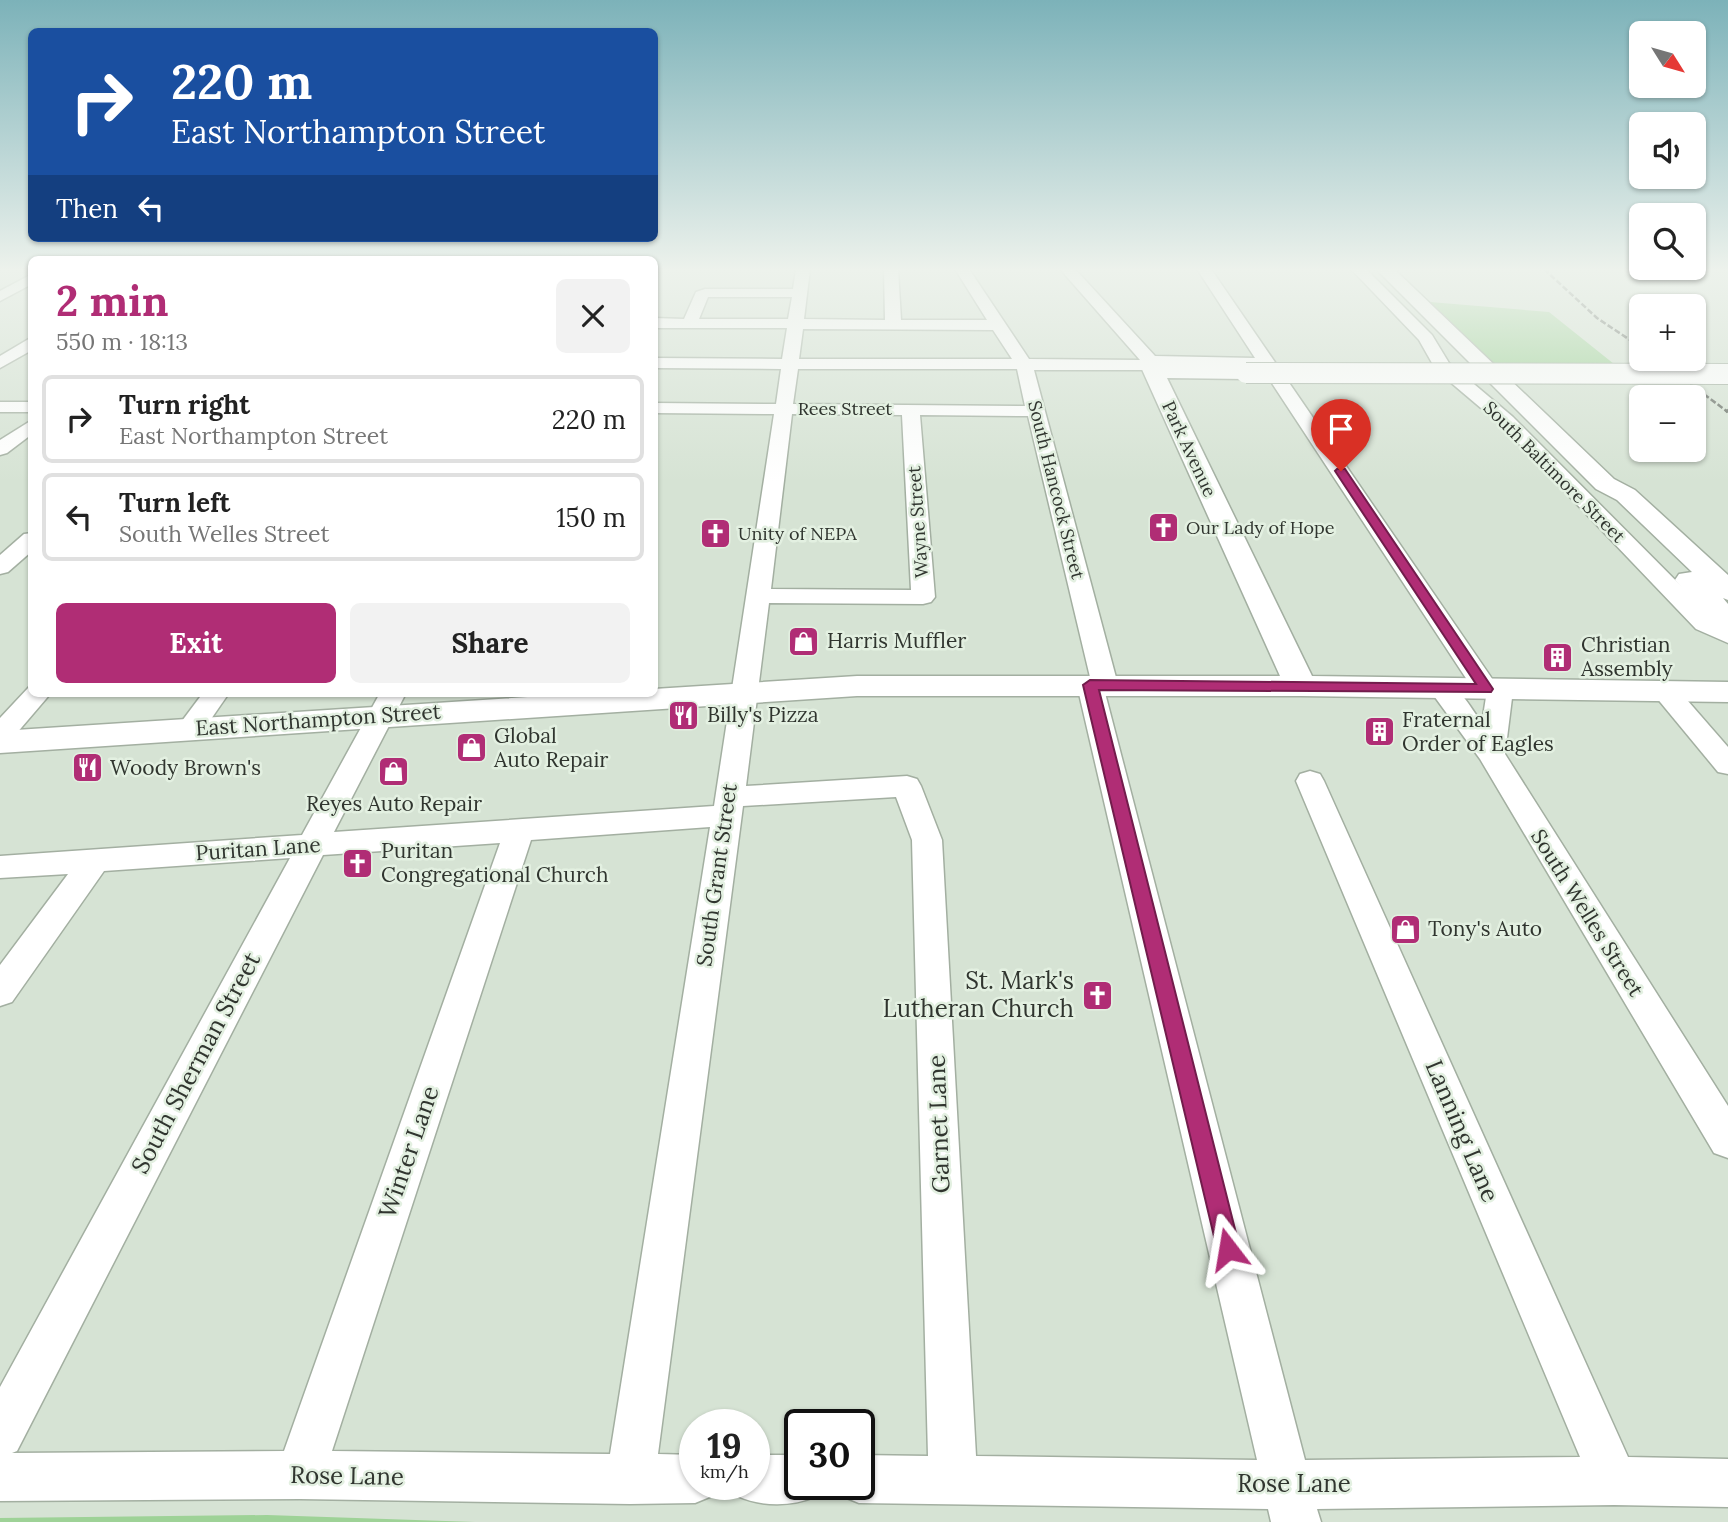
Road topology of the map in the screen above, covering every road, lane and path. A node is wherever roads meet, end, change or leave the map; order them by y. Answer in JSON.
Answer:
{"nodes":[{"id":1,"x":792,"y":340,"type":"edge"},
{"id":2,"x":1009,"y":340,"type":"edge"},
{"id":3,"x":1129,"y":340,"type":"edge"},
{"id":4,"x":1252,"y":340,"type":"edge"},
{"id":5,"x":1427,"y":340,"type":"edge"},
{"id":6,"x":1457,"y":340,"type":"edge"},
{"id":7,"x":28,"y":344,"type":"edge"},
{"id":8,"x":1,"y":361,"type":"edge"},
{"id":9,"x":28,"y":361,"type":"edge"},
{"id":10,"x":658,"y":363,"type":"edge"},
{"id":11,"x":790,"y":363,"type":"junction"},
{"id":12,"x":1268,"y":363,"type":"junction"},
{"id":13,"x":1024,"y":365,"type":"junction"},
{"id":14,"x":1151,"y":366,"type":"junction"},
{"id":15,"x":1728,"y":374,"type":"edge"},
{"id":16,"x":0,"y":407,"type":"edge"},
{"id":17,"x":28,"y":407,"type":"edge"},
{"id":18,"x":658,"y":408,"type":"edge"},
{"id":19,"x":782,"y":409,"type":"junction"},
{"id":20,"x":911,"y":410,"type":"junction"},
{"id":21,"x":1036,"y":411,"type":"junction"},
{"id":22,"x":1507,"y":421,"type":"junction"},
{"id":23,"x":1542,"y":422,"type":"junction"},
{"id":24,"x":28,"y":428,"type":"edge"},
{"id":25,"x":0,"y":449,"type":"edge"},
{"id":26,"x":1605,"y":484,"type":"junction"},
{"id":27,"x":28,"y":542,"type":"edge"},
{"id":28,"x":1648,"y":566,"type":"junction"},
{"id":29,"x":0,"y":567,"type":"edge"},
{"id":30,"x":1681,"y":571,"type":"junction"},
{"id":31,"x":1728,"y":592,"type":"edge"},
{"id":32,"x":759,"y":596,"type":"junction"},
{"id":33,"x":1728,"y":621,"type":"edge"},
{"id":34,"x":1728,"y":636,"type":"edge"},
{"id":35,"x":1098,"y":685,"type":"junction"},
{"id":36,"x":1301,"y":686,"type":"junction"},
{"id":37,"x":1441,"y":689,"type":"junction"},
{"id":38,"x":1493,"y":689,"type":"junction"},
{"id":39,"x":1665,"y":691,"type":"junction"},
{"id":40,"x":1728,"y":692,"type":"edge"},
{"id":41,"x":745,"y":693,"type":"junction"},
{"id":42,"x":658,"y":696,"type":"edge"},
{"id":43,"x":34,"y":697,"type":"edge"},
{"id":44,"x":213,"y":697,"type":"edge"},
{"id":45,"x":629,"y":697,"type":"edge"},
{"id":46,"x":571,"y":699,"type":"edge"},
{"id":47,"x":387,"y":705,"type":"edge"},
{"id":48,"x":190,"y":729,"type":"junction"},
{"id":49,"x":0,"y":735,"type":"edge"},
{"id":50,"x":0,"y":742,"type":"edge"},
{"id":51,"x":1491,"y":754,"type":"junction"},
{"id":52,"x":1728,"y":765,"type":"edge"},
{"id":53,"x":1310,"y":781,"type":"dead end"},
{"id":54,"x":726,"y":807,"type":"junction"},
{"id":55,"x":519,"y":830,"type":"junction"},
{"id":56,"x":311,"y":845,"type":"junction"},
{"id":57,"x":95,"y":860,"type":"junction"},
{"id":58,"x":0,"y":867,"type":"edge"},
{"id":59,"x":0,"y":992,"type":"edge"},
{"id":60,"x":1728,"y":1140,"type":"edge"},
{"id":61,"x":0,"y":1434,"type":"edge"},
{"id":62,"x":300,"y":1475,"type":"junction"},
{"id":63,"x":0,"y":1477,"type":"edge"},
{"id":64,"x":953,"y":1478,"type":"junction"},
{"id":65,"x":679,"y":1479,"type":"edge"},
{"id":66,"x":875,"y":1479,"type":"edge"},
{"id":67,"x":630,"y":1480,"type":"junction"},
{"id":68,"x":1614,"y":1481,"type":"junction"},
{"id":69,"x":1728,"y":1483,"type":"edge"},
{"id":70,"x":1291,"y":1504,"type":"edge"}],
"edges":[{"from":1,"to":11,"type":"street","name":"South Grant Street"},
{"from":2,"to":13,"type":"street","name":"South Hancock Street"},
{"from":3,"to":14,"type":"street","name":"Park Avenue"},
{"from":4,"to":12,"type":"street"},
{"from":5,"to":22,"type":"street","name":"South Baltimore Street"},
{"from":6,"to":23,"type":"main road"},
{"from":7,"to":8,"type":"street"},
{"from":8,"to":9,"type":"street"},
{"from":10,"to":11,"type":"street"},
{"from":11,"to":13,"type":"street"},
{"from":11,"to":19,"type":"street","name":"South Grant Street"},
{"from":12,"to":14,"type":"street"},
{"from":12,"to":38,"type":"street"},
{"from":13,"to":14,"type":"street"},
{"from":13,"to":21,"type":"street","name":"South Hancock Street"},
{"from":14,"to":15,"type":"main road","bridge":true},
{"from":14,"to":36,"type":"main road","name":"Park Avenue"},
{"from":16,"to":17,"type":"street"},
{"from":18,"to":19,"type":"street","name":"Rees Street"},
{"from":19,"to":20,"type":"street","name":"Rees Street"},
{"from":19,"to":32,"type":"street","name":"South Grant Street"},
{"from":20,"to":21,"type":"street","name":"Rees Street"},
{"from":20,"to":32,"type":"street","name":"Wayne Street"},
{"from":21,"to":35,"type":"street","name":"South Hancock Street"},
{"from":22,"to":23,"type":"street"},
{"from":22,"to":28,"type":"street","name":"South Baltimore Street"},
{"from":23,"to":26,"type":"main road"},
{"from":24,"to":25,"type":"street"},
{"from":26,"to":30,"type":"main road"},
{"from":26,"to":31,"type":"main road"},
{"from":27,"to":29,"type":"street"},
{"from":28,"to":30,"type":"street"},
{"from":28,"to":34,"type":"street","name":"South Baltimore Street"},
{"from":30,"to":33,"type":"main road"},
{"from":32,"to":41,"type":"street","name":"South Grant Street"},
{"from":35,"to":36,"type":"main road","name":"East Northampton Street"},
{"from":35,"to":41,"type":"main road","name":"East Northampton Street"},
{"from":35,"to":70,"type":"street","name":"South Hancock Street"},
{"from":36,"to":37,"type":"main road","name":"East Northampton Street"},
{"from":37,"to":38,"type":"main road","name":"East Northampton Street"},
{"from":37,"to":51,"type":"street","name":"South Welles Street"},
{"from":38,"to":39,"type":"main road","name":"East Northampton Street"},
{"from":38,"to":51,"type":"street"},
{"from":39,"to":40,"type":"main road","name":"East Northampton Street"},
{"from":39,"to":52,"type":"street"},
{"from":41,"to":42,"type":"main road","name":"East Northampton Street"},
{"from":41,"to":54,"type":"street","name":"South Grant Street"},
{"from":43,"to":49,"type":"street"},
{"from":44,"to":48,"type":"street"},
{"from":45,"to":46,"type":"main road","name":"East Northampton Street"},
{"from":46,"to":47,"type":"main road","name":"East Northampton Street"},
{"from":47,"to":48,"type":"main road","name":"East Northampton Street"},
{"from":47,"to":56,"type":"street","name":"South Sherman Street"},
{"from":48,"to":50,"type":"main road","name":"East Northampton Street"},
{"from":51,"to":60,"type":"street","name":"South Welles Street"},
{"from":53,"to":68,"type":"street","name":"Lanning Lane"},
{"from":54,"to":55,"type":"street","name":"Puritan Lane"},
{"from":54,"to":64,"type":"street","name":"Garnet Lane"},
{"from":54,"to":67,"type":"street","name":"South Grant Street"},
{"from":55,"to":56,"type":"street","name":"Puritan Lane"},
{"from":55,"to":62,"type":"street","name":"Winter Lane"},
{"from":56,"to":57,"type":"street","name":"Puritan Lane"},
{"from":56,"to":61,"type":"street","name":"South Sherman Street"},
{"from":57,"to":58,"type":"street","name":"Puritan Lane"},
{"from":57,"to":59,"type":"street"},
{"from":62,"to":63,"type":"street","name":"Rose Lane"},
{"from":62,"to":67,"type":"street","name":"Rose Lane"},
{"from":64,"to":66,"type":"street","name":"Rose Lane"},
{"from":64,"to":70,"type":"street","name":"Rose Lane"},
{"from":65,"to":67,"type":"street","name":"Rose Lane"},
{"from":68,"to":69,"type":"street","name":"Rose Lane"},
{"from":68,"to":70,"type":"street","name":"Rose Lane"}]}
